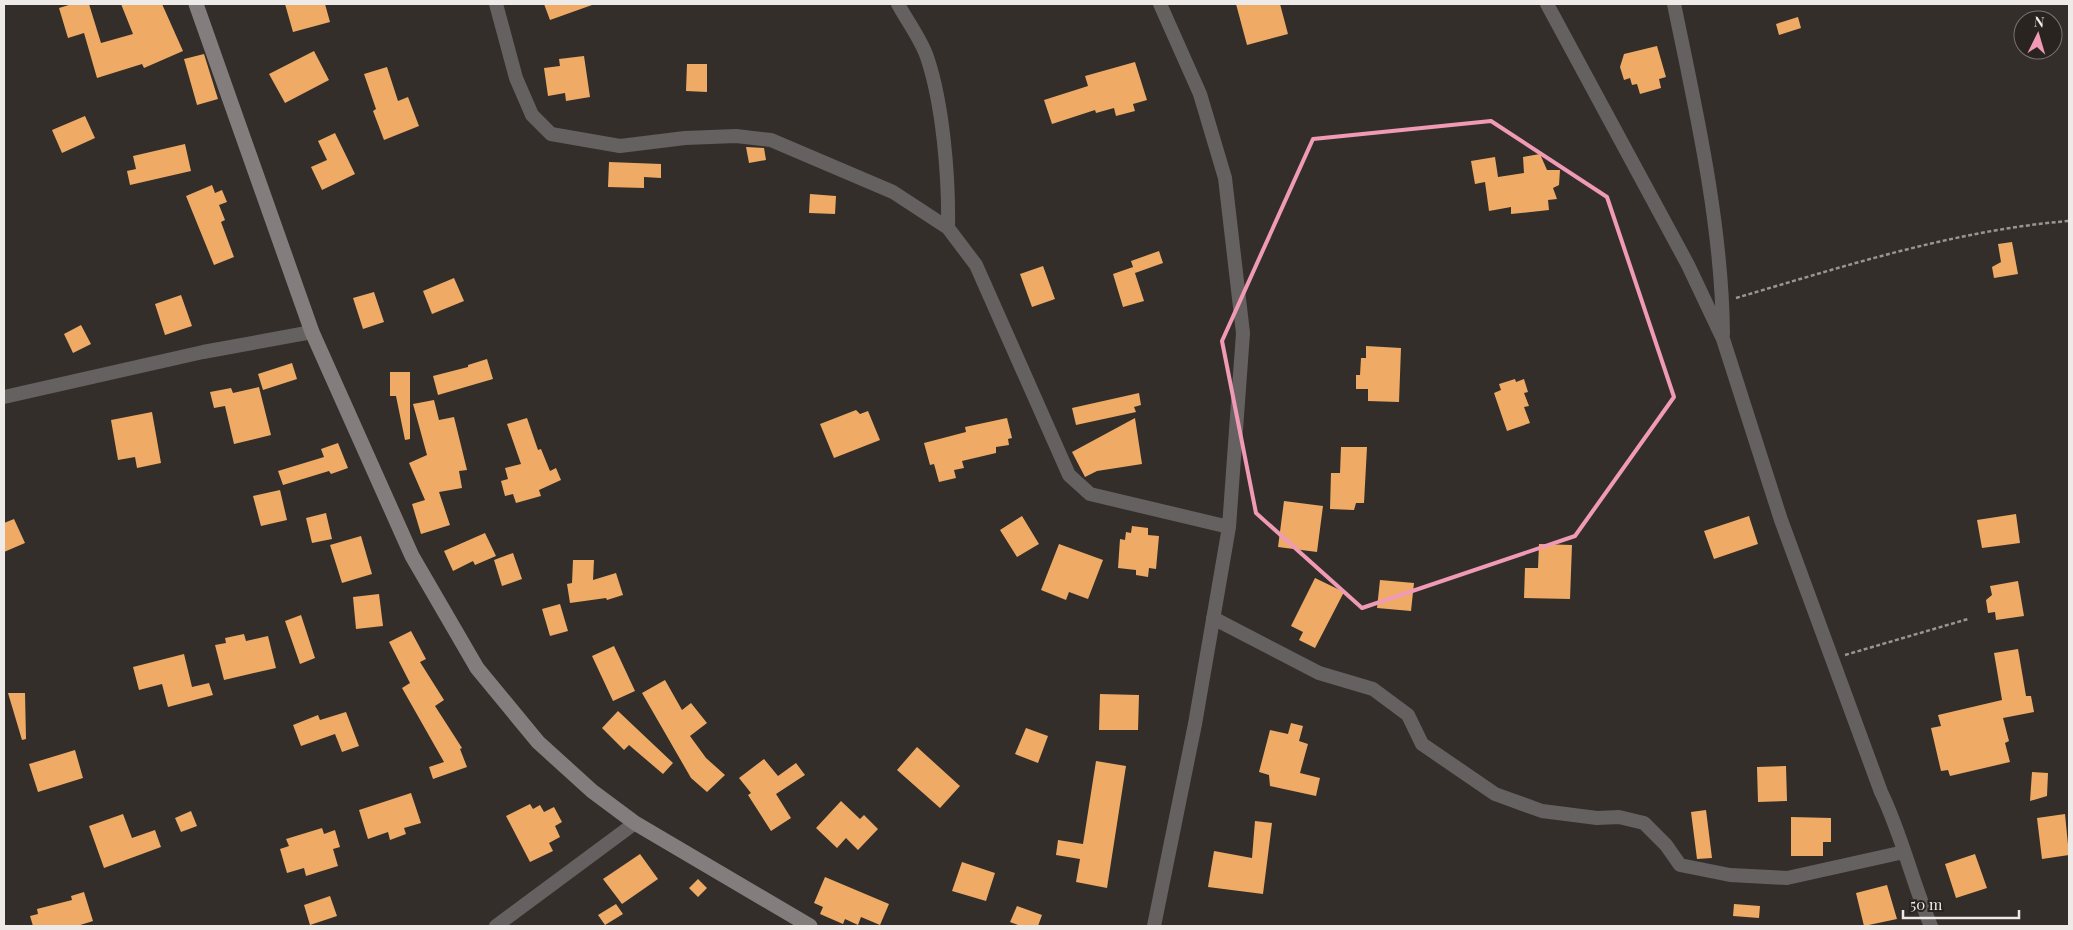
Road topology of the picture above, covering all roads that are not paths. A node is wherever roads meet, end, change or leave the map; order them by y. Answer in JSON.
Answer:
{"nodes":[{"id":1,"x":197,"y":4,"type":"edge"},
{"id":2,"x":496,"y":4,"type":"edge"},
{"id":3,"x":898,"y":4,"type":"edge"},
{"id":4,"x":1160,"y":4,"type":"edge"},
{"id":5,"x":1547,"y":4,"type":"edge"},
{"id":6,"x":1674,"y":4,"type":"edge"},
{"id":7,"x":948,"y":228,"type":"junction"},
{"id":8,"x":312,"y":332,"type":"junction"},
{"id":9,"x":1724,"y":339,"type":"junction"},
{"id":10,"x":4,"y":398,"type":"edge"},
{"id":11,"x":1229,"y":528,"type":"junction"},
{"id":12,"x":1213,"y":618,"type":"junction"},
{"id":13,"x":635,"y":824,"type":"junction"},
{"id":14,"x":1904,"y":852,"type":"junction"},
{"id":15,"x":496,"y":926,"type":"edge"},
{"id":16,"x":810,"y":926,"type":"edge"},
{"id":17,"x":1154,"y":926,"type":"edge"},
{"id":18,"x":1931,"y":926,"type":"edge"}],
"edges":[{"from":1,"to":8,"type":"street"},
{"from":2,"to":7,"type":"street"},
{"from":3,"to":7,"type":"street"},
{"from":4,"to":11,"type":"street"},
{"from":5,"to":9,"type":"street"},
{"from":6,"to":9,"type":"street"},
{"from":7,"to":11,"type":"street"},
{"from":8,"to":10,"type":"street"},
{"from":8,"to":13,"type":"street"},
{"from":9,"to":14,"type":"street"},
{"from":11,"to":12,"type":"street"},
{"from":12,"to":14,"type":"street"},
{"from":12,"to":17,"type":"street"},
{"from":13,"to":15,"type":"street"},
{"from":13,"to":16,"type":"street"},
{"from":14,"to":18,"type":"street"}]}
